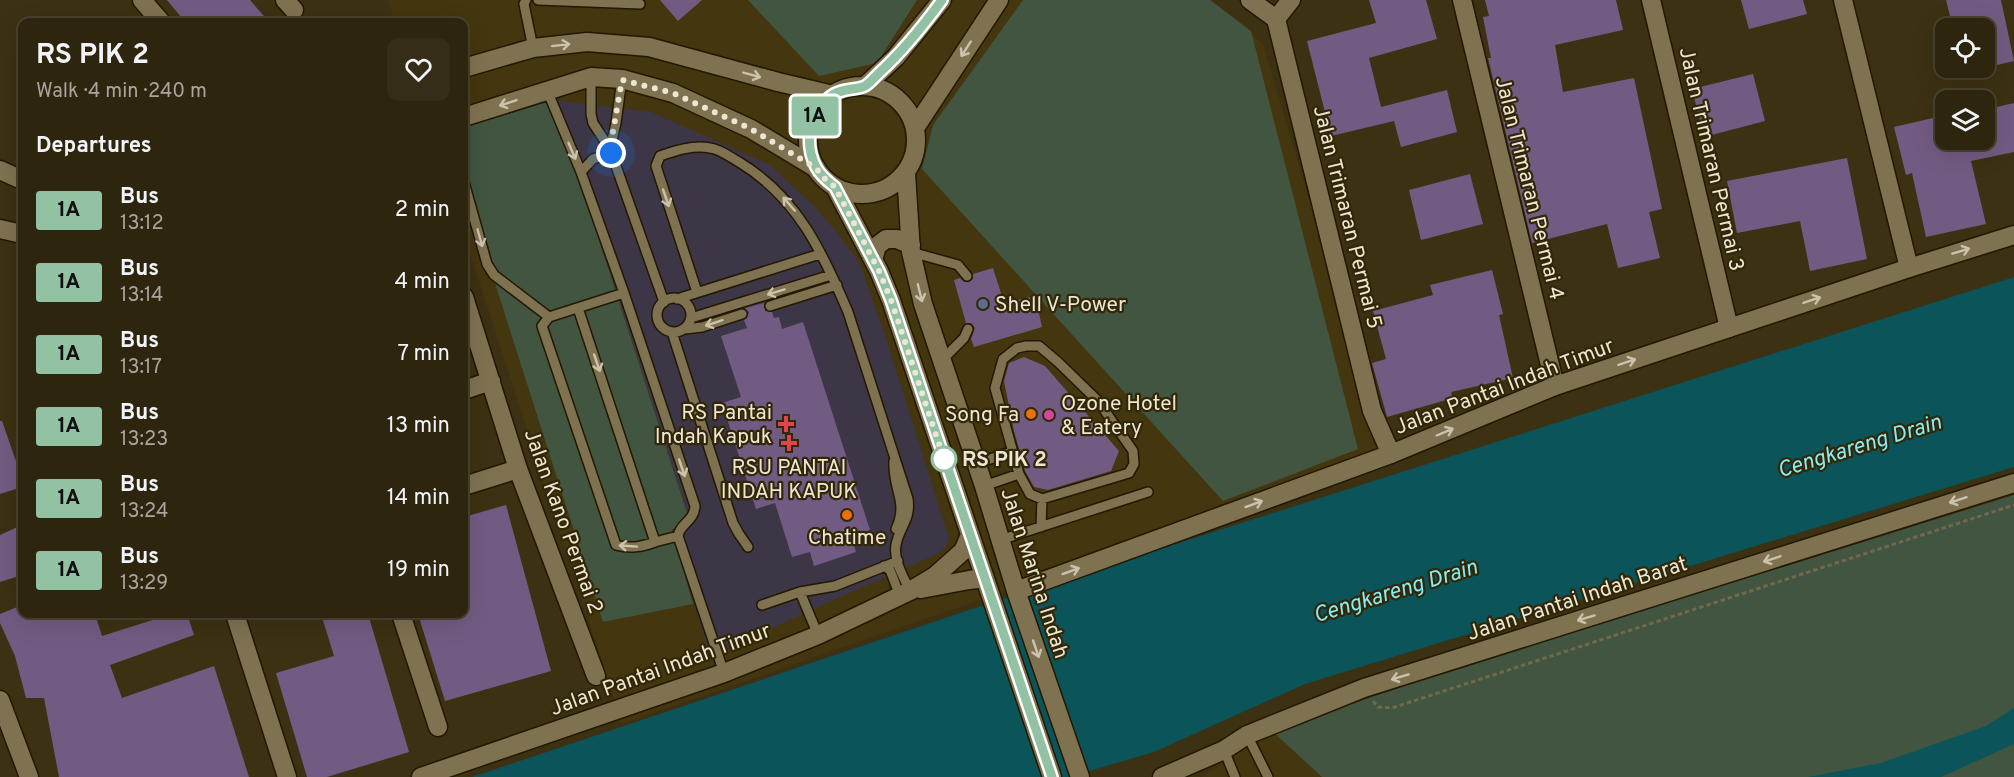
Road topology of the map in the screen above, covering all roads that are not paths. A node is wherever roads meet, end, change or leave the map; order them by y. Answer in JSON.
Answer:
{"nodes":[{"id":1,"x":142,"y":0,"type":"edge"},
{"id":2,"x":526,"y":0,"type":"edge"},
{"id":3,"x":538,"y":0,"type":"edge"},
{"id":4,"x":942,"y":0,"type":"edge"},
{"id":5,"x":999,"y":0,"type":"edge"},
{"id":6,"x":1250,"y":0,"type":"edge"},
{"id":7,"x":1291,"y":0,"type":"edge"},
{"id":8,"x":1462,"y":0,"type":"edge"},
{"id":9,"x":1651,"y":0,"type":"edge"},
{"id":10,"x":1843,"y":0,"type":"edge"},
{"id":11,"x":640,"y":4,"type":"dead end"},
{"id":12,"x":158,"y":18,"type":"edge"},
{"id":13,"x":1276,"y":19,"type":"junction"},
{"id":14,"x":533,"y":48,"type":"junction"},
{"id":15,"x":468,"y":67,"type":"edge"},
{"id":16,"x":591,"y":77,"type":"junction"},
{"id":17,"x":622,"y":80,"type":"junction"},
{"id":18,"x":865,"y":86,"type":"junction"},
{"id":19,"x":547,"y":90,"type":"junction"},
{"id":20,"x":833,"y":95,"type":"junction"},
{"id":21,"x":468,"y":116,"type":"edge"},
{"id":22,"x":915,"y":128,"type":"junction"},
{"id":23,"x":611,"y":151,"type":"junction"},
{"id":24,"x":816,"y":168,"type":"junction"},
{"id":25,"x":0,"y":170,"type":"edge"},
{"id":26,"x":581,"y":172,"type":"junction"},
{"id":27,"x":906,"y":173,"type":"junction"},
{"id":28,"x":18,"y":178,"type":"edge"},
{"id":29,"x":835,"y":187,"type":"junction"},
{"id":30,"x":468,"y":196,"type":"edge"},
{"id":31,"x":0,"y":229,"type":"edge"},
{"id":32,"x":18,"y":233,"type":"edge"},
{"id":33,"x":2014,"y":235,"type":"edge"},
{"id":34,"x":911,"y":248,"type":"junction"},
{"id":35,"x":820,"y":254,"type":"junction"},
{"id":36,"x":873,"y":260,"type":"junction"},
{"id":37,"x":1909,"y":268,"type":"junction"},
{"id":38,"x":831,"y":275,"type":"junction"},
{"id":39,"x":967,"y":276,"type":"dead end"},
{"id":40,"x":837,"y":285,"type":"junction"},
{"id":41,"x":697,"y":292,"type":"junction"},
{"id":42,"x":624,"y":293,"type":"junction"},
{"id":43,"x":677,"y":298,"type":"junction"},
{"id":44,"x":664,"y":302,"type":"junction"},
{"id":45,"x":770,"y":306,"type":"dead end"},
{"id":46,"x":578,"y":308,"type":"junction"},
{"id":47,"x":468,"y":309,"type":"edge"},
{"id":48,"x":742,"y":314,"type":"dead end"},
{"id":49,"x":549,"y":317,"type":"junction"},
{"id":50,"x":691,"y":318,"type":"junction"},
{"id":51,"x":1729,"y":328,"type":"junction"},
{"id":52,"x":685,"y":329,"type":"junction"},
{"id":53,"x":968,"y":329,"type":"dead end"},
{"id":54,"x":672,"y":332,"type":"junction"},
{"id":55,"x":941,"y":362,"type":"junction"},
{"id":56,"x":491,"y":381,"type":"junction"},
{"id":57,"x":1555,"y":386,"type":"junction"},
{"id":58,"x":468,"y":389,"type":"edge"},
{"id":59,"x":1013,"y":451,"type":"junction"},
{"id":60,"x":1391,"y":454,"type":"junction"},
{"id":61,"x":976,"y":464,"type":"junction"},
{"id":62,"x":518,"y":470,"type":"junction"},
{"id":63,"x":1019,"y":474,"type":"junction"},
{"id":64,"x":2014,"y":483,"type":"edge"},
{"id":65,"x":468,"y":485,"type":"edge"},
{"id":66,"x":984,"y":486,"type":"junction"},
{"id":67,"x":1148,"y":492,"type":"dead end"},
{"id":68,"x":1042,"y":499,"type":"junction"},
{"id":69,"x":1041,"y":527,"type":"junction"},
{"id":70,"x":970,"y":535,"type":"junction"},
{"id":71,"x":678,"y":536,"type":"junction"},
{"id":72,"x":1000,"y":540,"type":"junction"},
{"id":73,"x":655,"y":542,"type":"junction"},
{"id":74,"x":748,"y":547,"type":"dead end"},
{"id":75,"x":892,"y":563,"type":"junction"},
{"id":76,"x":985,"y":579,"type":"junction"},
{"id":77,"x":800,"y":592,"type":"junction"},
{"id":78,"x":1016,"y":592,"type":"junction"},
{"id":79,"x":905,"y":594,"type":"junction"},
{"id":80,"x":762,"y":605,"type":"dead end"},
{"id":81,"x":236,"y":618,"type":"edge"},
{"id":82,"x":402,"y":618,"type":"edge"},
{"id":83,"x":818,"y":635,"type":"junction"},
{"id":84,"x":724,"y":673,"type":"junction"},
{"id":85,"x":596,"y":676,"type":"dead end"},
{"id":86,"x":0,"y":700,"type":"edge"},
{"id":87,"x":438,"y":727,"type":"dead end"},
{"id":88,"x":1247,"y":735,"type":"junction"},
{"id":89,"x":1224,"y":750,"type":"junction"},
{"id":90,"x":29,"y":777,"type":"edge"},
{"id":91,"x":287,"y":777,"type":"edge"},
{"id":92,"x":421,"y":777,"type":"edge"},
{"id":93,"x":1052,"y":777,"type":"edge"},
{"id":94,"x":1080,"y":777,"type":"edge"},
{"id":95,"x":1162,"y":777,"type":"edge"},
{"id":96,"x":1235,"y":777,"type":"edge"},
{"id":97,"x":1268,"y":777,"type":"edge"}],
"edges":[{"from":1,"to":12,"type":"street"},
{"from":2,"to":14,"type":"lane"},
{"from":3,"to":11,"type":"lane"},
{"from":4,"to":18,"type":"street"},
{"from":5,"to":22,"type":"street","one_way":true},
{"from":6,"to":13,"type":"street"},
{"from":7,"to":13,"type":"street"},
{"from":8,"to":57,"type":"street","name":"Jalan Trimaran Permai 4"},
{"from":9,"to":51,"type":"street","name":"Jalan Trimaran Permai 3"},
{"from":10,"to":37,"type":"street"},
{"from":13,"to":60,"type":"street","name":"Jalan Trimaran Permai 5"},
{"from":14,"to":15,"type":"street"},
{"from":14,"to":20,"type":"street","one_way":true},
{"from":16,"to":17,"type":"street"},
{"from":16,"to":19,"type":"street"},
{"from":16,"to":23,"type":"lane"},
{"from":17,"to":23,"type":"lane"},
{"from":17,"to":24,"type":"street"},
{"from":18,"to":20,"type":"street"},
{"from":18,"to":22,"type":"street"},
{"from":19,"to":21,"type":"street","one_way":true},
{"from":19,"to":26,"type":"lane","one_way":true},
{"from":20,"to":24,"type":"street"},
{"from":22,"to":27,"type":"street"},
{"from":23,"to":26,"type":"lane"},
{"from":23,"to":44,"type":"lane"},
{"from":24,"to":29,"type":"street"},
{"from":25,"to":28,"type":"street"},
{"from":26,"to":42,"type":"lane"},
{"from":27,"to":29,"type":"street"},
{"from":27,"to":34,"type":"street","name":"Jalan Marina Indah"},
{"from":29,"to":36,"type":"street"},
{"from":30,"to":49,"type":"lane","one_way":true},
{"from":31,"to":32,"type":"street"},
{"from":37,"to":33,"type":"street","name":"Jalan Pantai Indah Timur","one_way":true},
{"from":34,"to":36,"type":"street"},
{"from":34,"to":39,"type":"lane"},
{"from":34,"to":55,"type":"street","name":"Jalan Marina Indah","one_way":true},
{"from":35,"to":38,"type":"lane"},
{"from":35,"to":41,"type":"lane"},
{"from":35,"to":41,"type":"lane","one_way":true},
{"from":36,"to":70,"type":"street"},
{"from":51,"to":37,"type":"street","name":"Jalan Pantai Indah Timur","one_way":true},
{"from":38,"to":40,"type":"lane"},
{"from":38,"to":50,"type":"lane","one_way":true},
{"from":40,"to":45,"type":"lane"},
{"from":40,"to":75,"type":"lane"},
{"from":41,"to":43,"type":"lane"},
{"from":42,"to":46,"type":"lane"},
{"from":42,"to":71,"type":"lane","one_way":true},
{"from":43,"to":44,"type":"lane"},
{"from":43,"to":50,"type":"lane"},
{"from":44,"to":54,"type":"lane"},
{"from":46,"to":49,"type":"lane"},
{"from":46,"to":73,"type":"lane","one_way":true},
{"from":47,"to":56,"type":"street","name":"Jalan Kano Permai 2"},
{"from":48,"to":52,"type":"lane","one_way":true},
{"from":73,"to":49,"type":"lane","one_way":true},
{"from":50,"to":52,"type":"lane"},
{"from":57,"to":51,"type":"street","name":"Jalan Pantai Indah Timur","one_way":true},
{"from":52,"to":54,"type":"lane"},
{"from":53,"to":55,"type":"lane"},
{"from":54,"to":74,"type":"lane"},
{"from":55,"to":61,"type":"street","name":"Jalan Marina Indah"},
{"from":56,"to":58,"type":"street"},
{"from":56,"to":62,"type":"street","name":"Jalan Kano Permai 2"},
{"from":60,"to":57,"type":"street","name":"Jalan Pantai Indah Timur","one_way":true},
{"from":59,"to":61,"type":"lane"},
{"from":59,"to":63,"type":"lane"},
{"from":59,"to":68,"type":"lane"},
{"from":78,"to":60,"type":"street","name":"Jalan Pantai Indah Timur","one_way":true},
{"from":61,"to":66,"type":"street","name":"Jalan Marina Indah"},
{"from":62,"to":65,"type":"street"},
{"from":62,"to":85,"type":"street","name":"Jalan Kano Permai 2"},
{"from":63,"to":66,"type":"lane"},
{"from":63,"to":68,"type":"lane"},
{"from":64,"to":88,"type":"street","name":"Jalan Pantai Indah Barat","one_way":true},
{"from":66,"to":72,"type":"street","name":"Jalan Marina Indah"},
{"from":67,"to":69,"type":"lane"},
{"from":68,"to":69,"type":"lane"},
{"from":69,"to":72,"type":"lane"},
{"from":70,"to":76,"type":"street"},
{"from":70,"to":79,"type":"street","name":"Jalan Pantai Indah Timur"},
{"from":71,"to":73,"type":"lane"},
{"from":71,"to":84,"type":"lane"},
{"from":72,"to":78,"type":"street","name":"Jalan Marina Indah"},
{"from":75,"to":77,"type":"lane"},
{"from":75,"to":79,"type":"lane"},
{"from":75,"to":79,"type":"lane"},
{"from":76,"to":79,"type":"street","name":"Jalan Pantai Indah Timur"},
{"from":76,"to":93,"type":"street"},
{"from":77,"to":80,"type":"lane"},
{"from":77,"to":83,"type":"lane"},
{"from":78,"to":94,"type":"street","name":"Jalan Marina Indah","one_way":true},
{"from":79,"to":83,"type":"street","name":"Jalan Pantai Indah Timur"},
{"from":81,"to":91,"type":"street"},
{"from":82,"to":87,"type":"street"},
{"from":83,"to":84,"type":"street","name":"Jalan Pantai Indah Timur"},
{"from":84,"to":92,"type":"street","name":"Jalan Pantai Indah Timur"},
{"from":86,"to":90,"type":"street"},
{"from":88,"to":89,"type":"street","name":"Jalan Pantai Indah Barat"},
{"from":88,"to":97,"type":"lane"},
{"from":89,"to":95,"type":"street","name":"Jalan Pantai Indah Barat"},
{"from":89,"to":96,"type":"lane"}]}
